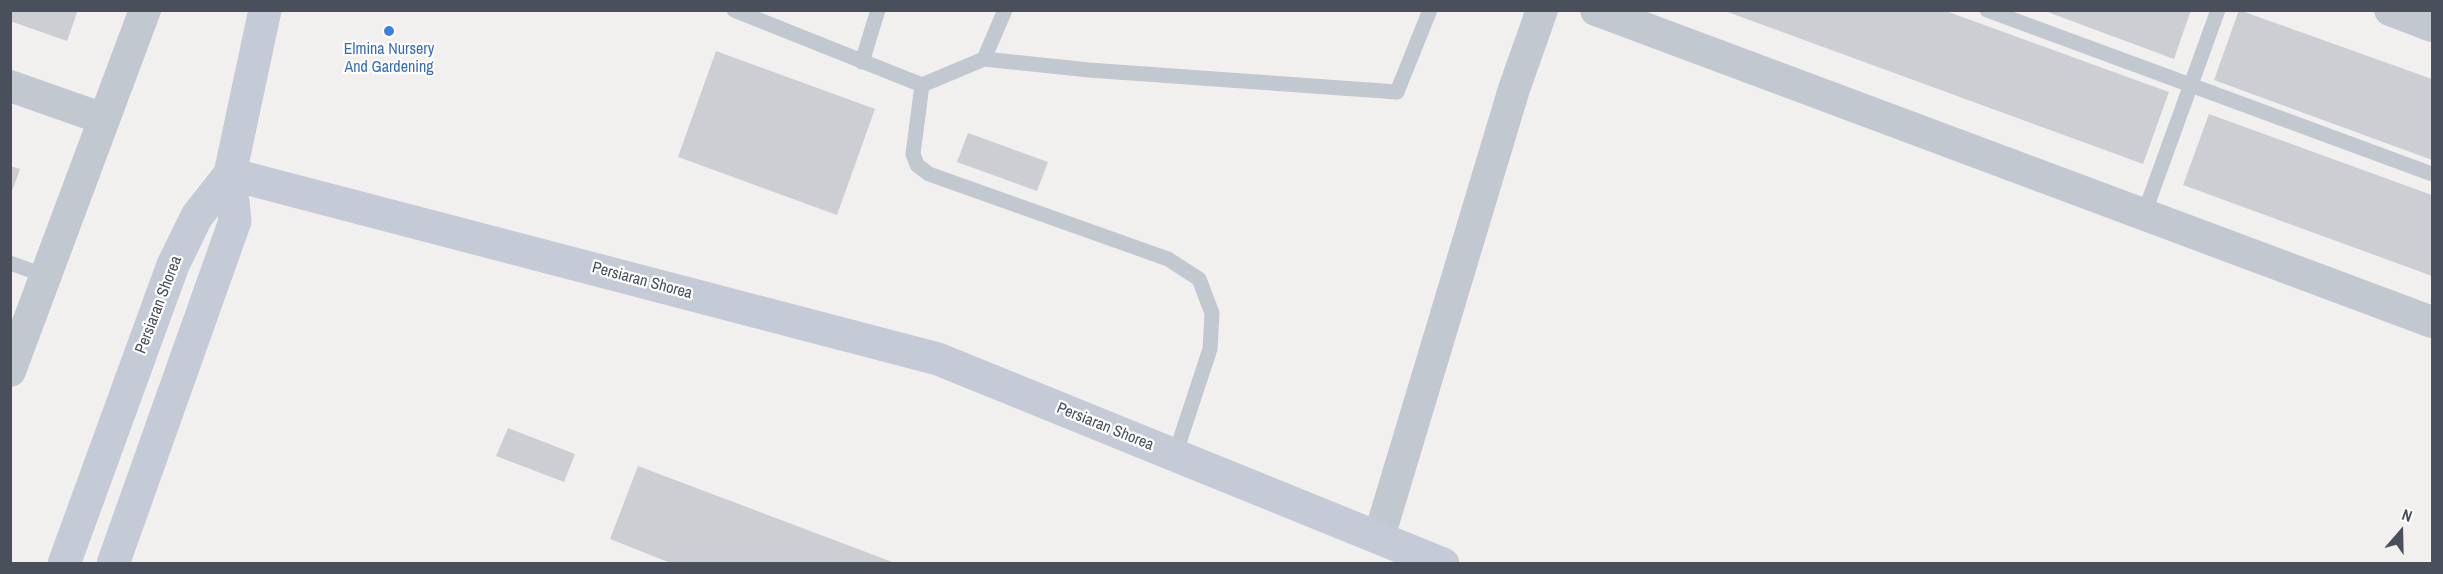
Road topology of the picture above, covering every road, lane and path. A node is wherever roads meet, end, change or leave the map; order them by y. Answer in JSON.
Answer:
{"nodes":[{"id":1,"x":145,"y":10,"type":"edge"},
{"id":2,"x":265,"y":10,"type":"edge"},
{"id":3,"x":734,"y":10,"type":"edge"},
{"id":4,"x":878,"y":10,"type":"edge"},
{"id":5,"x":1005,"y":10,"type":"edge"},
{"id":6,"x":1430,"y":10,"type":"edge"},
{"id":7,"x":1542,"y":10,"type":"edge"},
{"id":8,"x":1596,"y":10,"type":"edge"},
{"id":9,"x":1988,"y":10,"type":"edge"},
{"id":10,"x":2218,"y":10,"type":"edge"},
{"id":11,"x":2390,"y":10,"type":"edge"},
{"id":12,"x":1646,"y":20,"type":"edge"},
{"id":13,"x":2433,"y":26,"type":"edge"},
{"id":14,"x":984,"y":59,"type":"junction"},
{"id":15,"x":862,"y":62,"type":"junction"},
{"id":16,"x":2192,"y":83,"type":"junction"},
{"id":17,"x":921,"y":85,"type":"junction"},
{"id":18,"x":10,"y":86,"type":"edge"},
{"id":19,"x":104,"y":118,"type":"junction"},
{"id":20,"x":230,"y":174,"type":"junction"},
{"id":21,"x":2433,"y":174,"type":"edge"},
{"id":22,"x":2144,"y":214,"type":"junction"},
{"id":23,"x":10,"y":263,"type":"edge"},
{"id":24,"x":46,"y":276,"type":"junction"},
{"id":25,"x":2433,"y":322,"type":"edge"},
{"id":26,"x":10,"y":371,"type":"edge"},
{"id":27,"x":1174,"y":455,"type":"junction"},
{"id":28,"x":1378,"y":537,"type":"junction"},
{"id":29,"x":64,"y":564,"type":"edge"},
{"id":30,"x":113,"y":564,"type":"edge"},
{"id":31,"x":1443,"y":564,"type":"edge"}],
"edges":[{"from":1,"to":19,"type":"street"},
{"from":2,"to":20,"type":"main road"},
{"from":3,"to":15,"type":"lane"},
{"from":4,"to":15,"type":"lane"},
{"from":5,"to":14,"type":"lane"},
{"from":6,"to":14,"type":"lane"},
{"from":7,"to":28,"type":"street"},
{"from":8,"to":12,"type":"street"},
{"from":9,"to":16,"type":"lane"},
{"from":10,"to":16,"type":"lane"},
{"from":11,"to":13,"type":"street"},
{"from":12,"to":22,"type":"street"},
{"from":14,"to":17,"type":"lane"},
{"from":15,"to":17,"type":"lane"},
{"from":16,"to":21,"type":"lane"},
{"from":16,"to":22,"type":"lane"},
{"from":17,"to":27,"type":"lane"},
{"from":18,"to":19,"type":"street"},
{"from":19,"to":24,"type":"street"},
{"from":20,"to":27,"type":"main road","name":"Persiaran Shorea"},
{"from":20,"to":29,"type":"main road","name":"Persiaran Shorea"},
{"from":20,"to":30,"type":"main road"},
{"from":22,"to":25,"type":"street"},
{"from":23,"to":24,"type":"lane"},
{"from":24,"to":26,"type":"street"},
{"from":27,"to":28,"type":"main road","name":"Persiaran Shorea"},
{"from":28,"to":31,"type":"main road","name":"Persiaran Shorea"}]}
